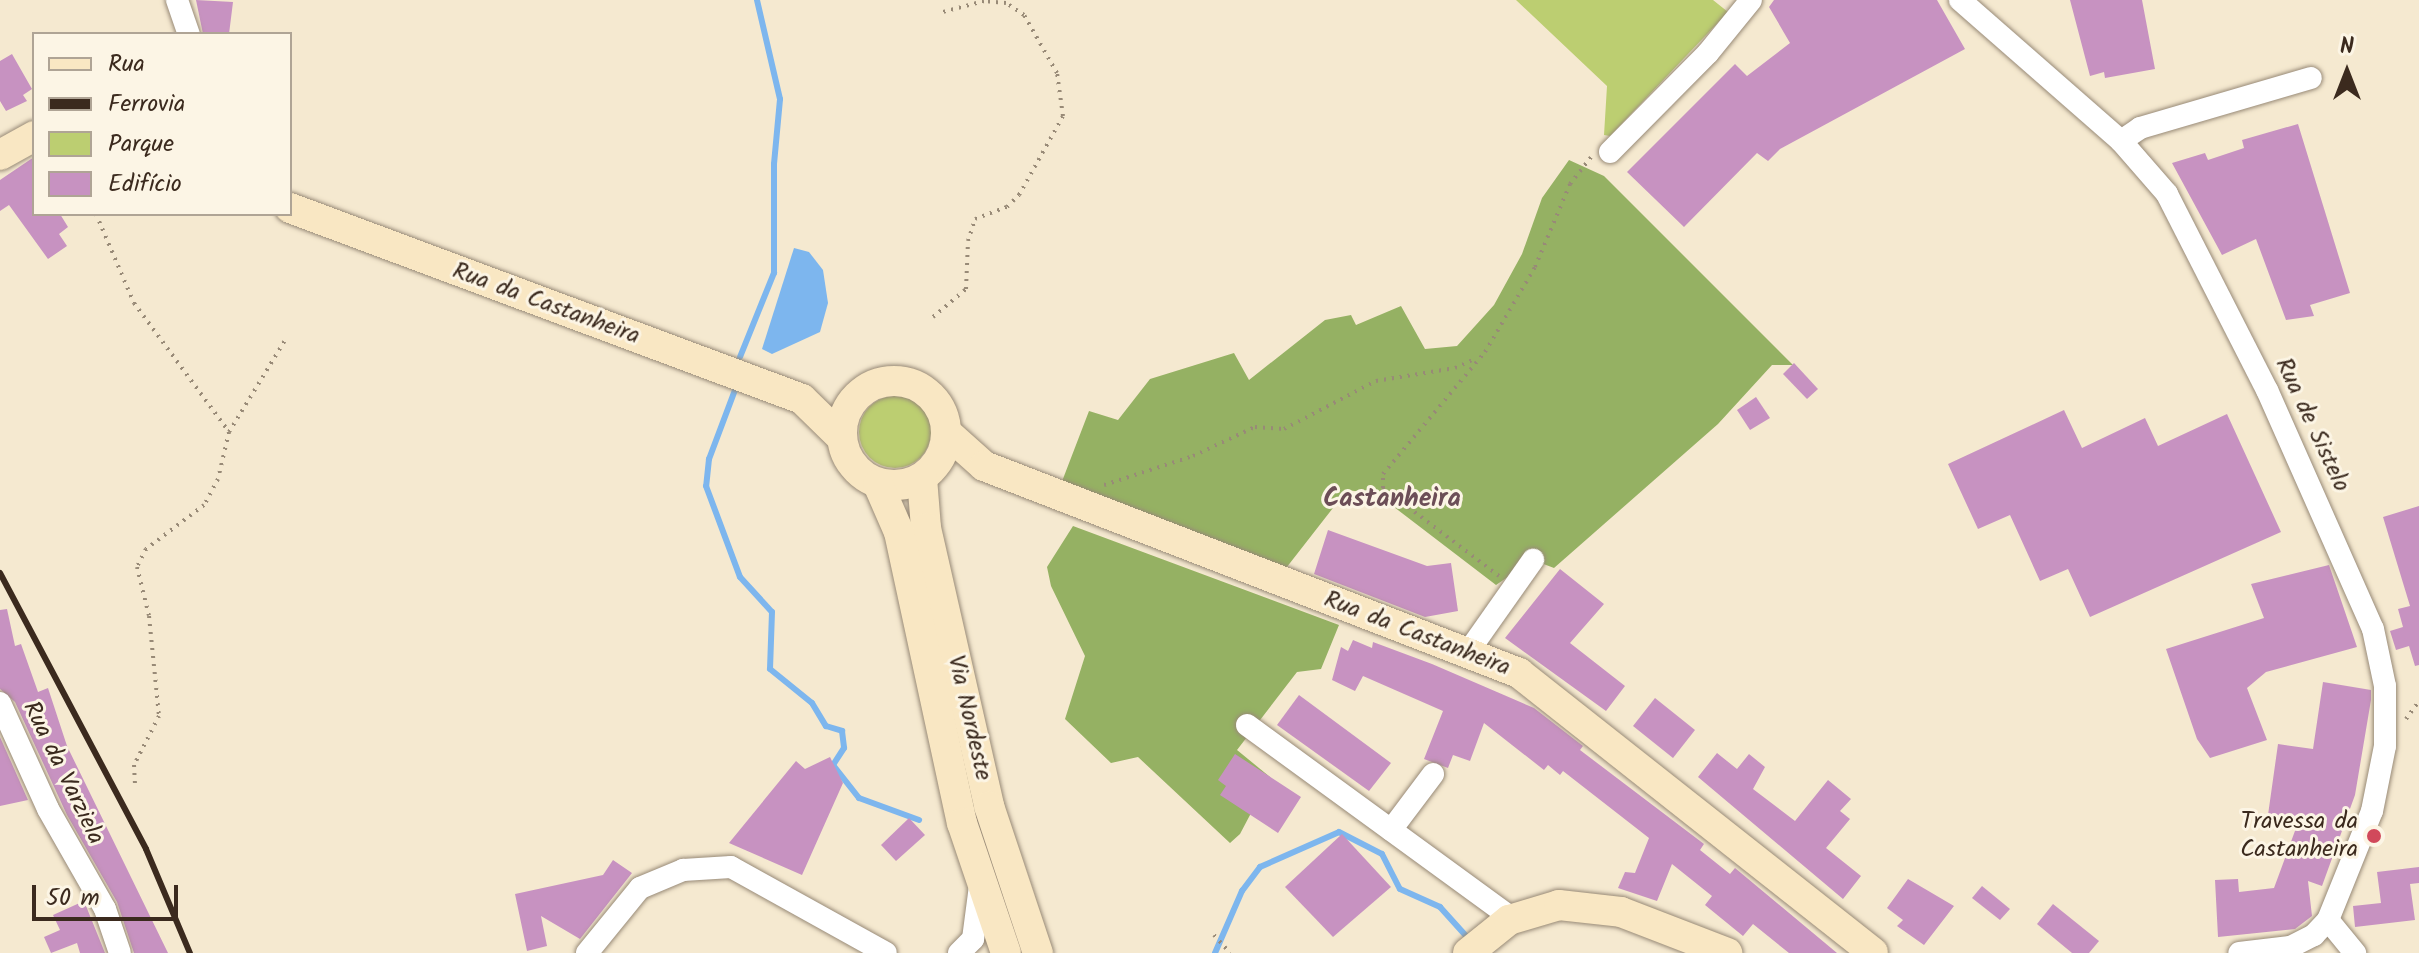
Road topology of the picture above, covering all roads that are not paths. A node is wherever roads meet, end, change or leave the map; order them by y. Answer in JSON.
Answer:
{"nodes":[{"id":1,"x":177,"y":0,"type":"edge"},
{"id":2,"x":1751,"y":0,"type":"edge"},
{"id":3,"x":1960,"y":0,"type":"edge"},
{"id":4,"x":188,"y":32,"type":"edge"},
{"id":5,"x":2311,"y":78,"type":"dead end"},
{"id":6,"x":32,"y":137,"type":"edge"},
{"id":7,"x":2121,"y":141,"type":"junction"},
{"id":8,"x":1610,"y":152,"type":"road end"},
{"id":9,"x":0,"y":155,"type":"edge"},
{"id":10,"x":292,"y":209,"type":"edge"},
{"id":11,"x":858,"y":394,"type":"junction"},
{"id":12,"x":802,"y":399,"type":"junction"},
{"id":13,"x":946,"y":432,"type":"junction"},
{"id":14,"x":841,"y":437,"type":"junction"},
{"id":15,"x":984,"y":466,"type":"junction"},
{"id":16,"x":926,"y":475,"type":"junction"},
{"id":17,"x":878,"y":484,"type":"junction"},
{"id":18,"x":1533,"y":560,"type":"dead end"},
{"id":19,"x":1468,"y":652,"type":"junction"},
{"id":20,"x":0,"y":703,"type":"edge"},
{"id":21,"x":1247,"y":725,"type":"dead end"},
{"id":22,"x":1433,"y":774,"type":"dead end"},
{"id":23,"x":1391,"y":830,"type":"junction"},
{"id":24,"x":980,"y":885,"type":"junction"},
{"id":25,"x":1513,"y":919,"type":"junction"},
{"id":26,"x":2328,"y":920,"type":"junction"},
{"id":27,"x":120,"y":953,"type":"edge"},
{"id":28,"x":587,"y":953,"type":"edge"},
{"id":29,"x":886,"y":953,"type":"edge"},
{"id":30,"x":959,"y":953,"type":"edge"},
{"id":31,"x":1006,"y":953,"type":"edge"},
{"id":32,"x":1038,"y":953,"type":"edge"},
{"id":33,"x":1468,"y":953,"type":"edge"},
{"id":34,"x":1497,"y":953,"type":"edge"},
{"id":35,"x":1675,"y":953,"type":"edge"},
{"id":36,"x":1727,"y":953,"type":"edge"},
{"id":37,"x":1873,"y":953,"type":"edge"},
{"id":38,"x":2239,"y":953,"type":"edge"},
{"id":39,"x":2355,"y":953,"type":"edge"}],
"edges":[{"from":1,"to":4,"type":"street"},
{"from":2,"to":8,"type":"street"},
{"from":3,"to":7,"type":"street","name":"Rua de Sistelo"},
{"from":5,"to":7,"type":"street"},
{"from":6,"to":9,"type":"street"},
{"from":7,"to":26,"type":"street","name":"Rua de Sistelo"},
{"from":10,"to":12,"type":"street","name":"Rua da Castanheira"},
{"from":11,"to":12,"type":"street","name":"Rua da Castanheira"},
{"from":11,"to":13,"type":"street"},
{"from":11,"to":14,"type":"street"},
{"from":12,"to":14,"type":"street","name":"Rua da Castanheira"},
{"from":13,"to":15,"type":"street","name":"Rua da Castanheira"},
{"from":13,"to":16,"type":"street"},
{"from":14,"to":17,"type":"street"},
{"from":15,"to":16,"type":"street","name":"Rua da Castanheira"},
{"from":15,"to":19,"type":"street","name":"Rua da Castanheira"},
{"from":16,"to":17,"type":"street"},
{"from":16,"to":32,"type":"street","name":"Via Nordeste"},
{"from":17,"to":24,"type":"street","name":"Via Nordeste"},
{"from":18,"to":19,"type":"street"},
{"from":19,"to":37,"type":"street","name":"Rua da Castanheira"},
{"from":20,"to":27,"type":"street","name":"Rua da Varziela"},
{"from":21,"to":23,"type":"street"},
{"from":22,"to":23,"type":"street"},
{"from":23,"to":25,"type":"street"},
{"from":24,"to":30,"type":"street"},
{"from":24,"to":31,"type":"street","name":"Via Nordeste"},
{"from":25,"to":33,"type":"street"},
{"from":25,"to":36,"type":"street"},
{"from":26,"to":38,"type":"street"},
{"from":26,"to":39,"type":"street"},
{"from":28,"to":29,"type":"street"},
{"from":34,"to":35,"type":"street"}]}
